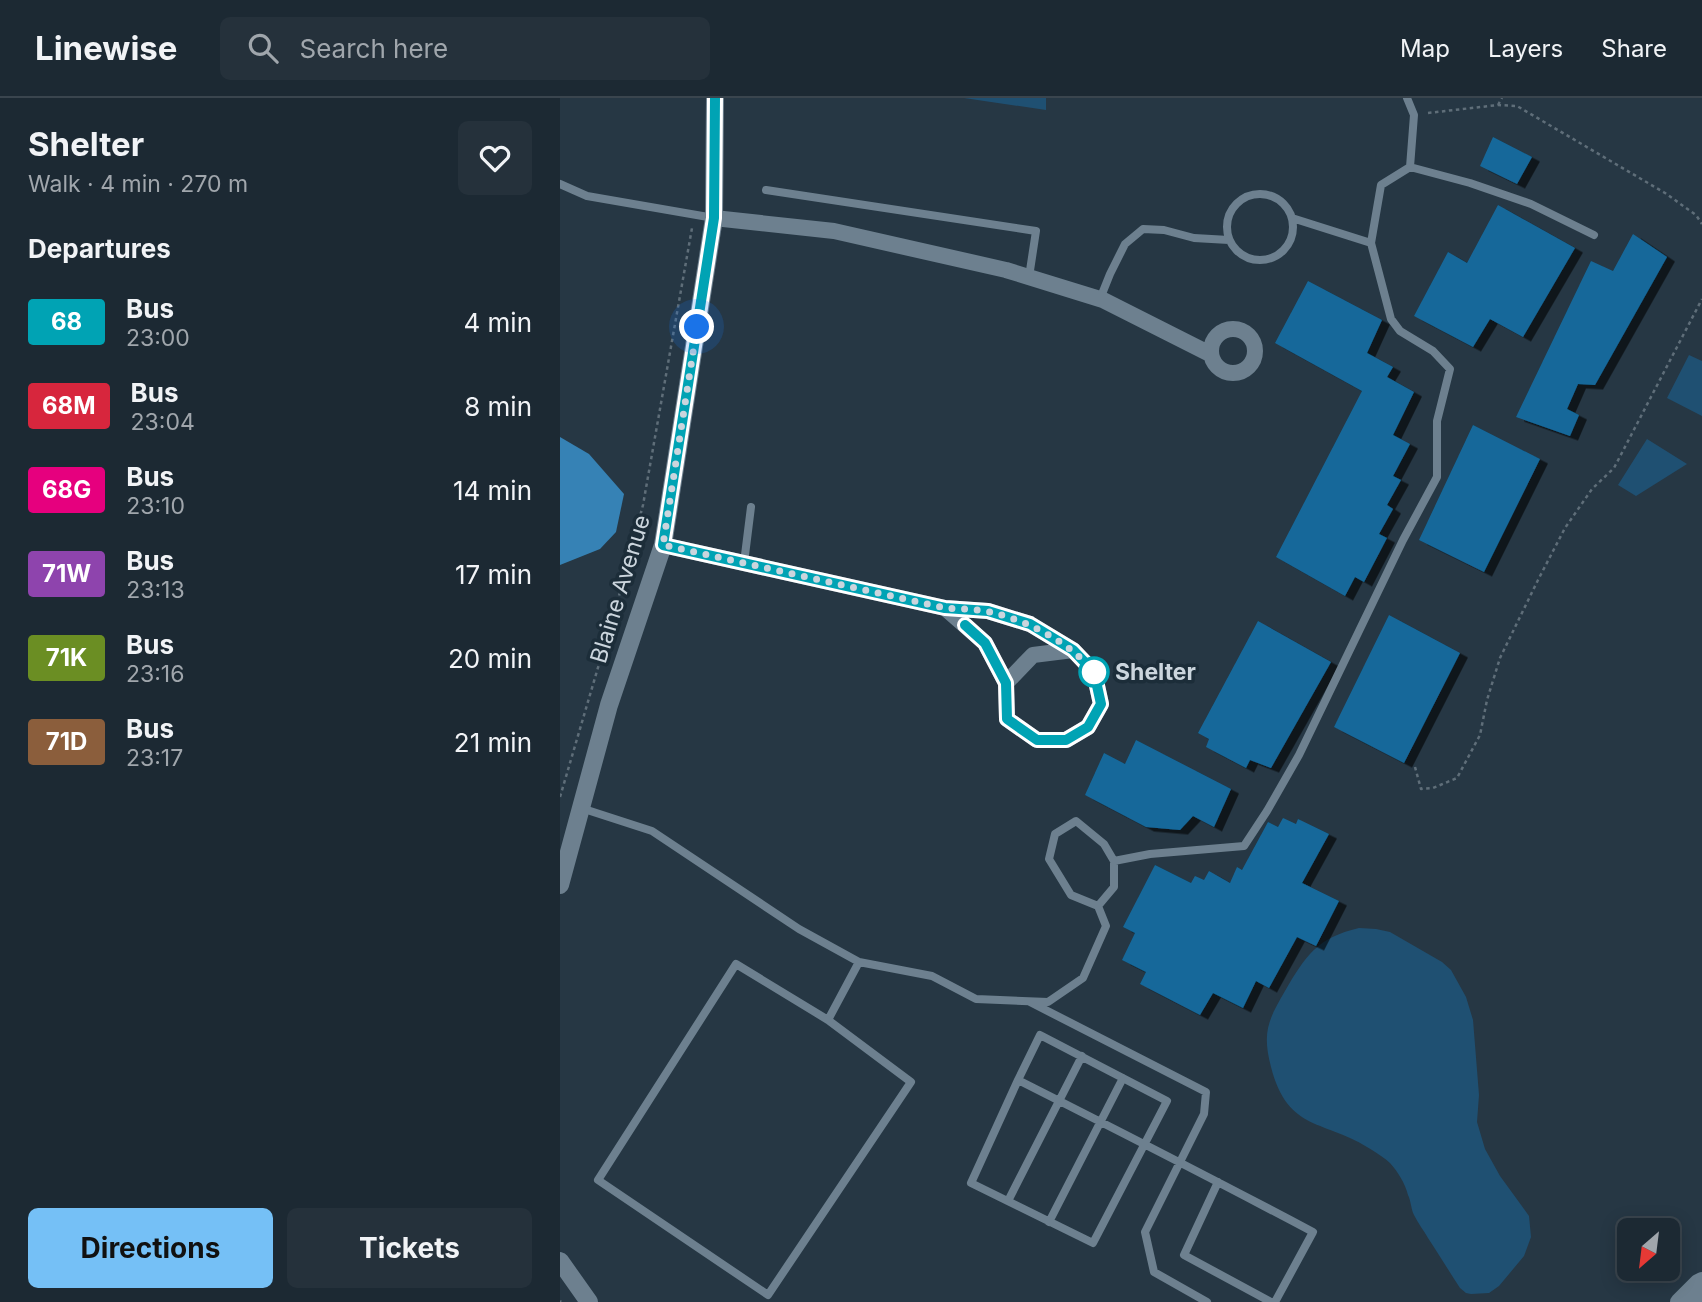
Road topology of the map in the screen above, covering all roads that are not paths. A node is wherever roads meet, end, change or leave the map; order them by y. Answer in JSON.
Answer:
{"nodes":[{"id":1,"x":715,"y":98,"type":"edge"},
{"id":2,"x":1407,"y":98,"type":"edge"},
{"id":3,"x":1410,"y":167,"type":"junction"},
{"id":4,"x":560,"y":184,"type":"edge"},
{"id":5,"x":766,"y":190,"type":"dead end"},
{"id":6,"x":714,"y":218,"type":"junction"},
{"id":7,"x":1292,"y":218,"type":"junction"},
{"id":8,"x":1594,"y":235,"type":"dead end"},
{"id":9,"x":1229,"y":240,"type":"junction"},
{"id":10,"x":1371,"y":243,"type":"junction"},
{"id":11,"x":1029,"y":277,"type":"junction"},
{"id":12,"x":1100,"y":299,"type":"junction"},
{"id":13,"x":1210,"y":354,"type":"dead end"},
{"id":14,"x":751,"y":506,"type":"dead end"},
{"id":15,"x":663,"y":545,"type":"junction"},
{"id":16,"x":744,"y":563,"type":"junction"},
{"id":17,"x":945,"y":608,"type":"junction"},
{"id":18,"x":1073,"y":650,"type":"junction"},
{"id":19,"x":1006,"y":683,"type":"junction"},
{"id":20,"x":581,"y":808,"type":"junction"},
{"id":21,"x":1114,"y":861,"type":"junction"},
{"id":22,"x":560,"y":884,"type":"edge"},
{"id":23,"x":1098,"y":906,"type":"junction"},
{"id":24,"x":859,"y":962,"type":"junction"},
{"id":25,"x":1027,"y":1001,"type":"junction"},
{"id":26,"x":828,"y":1020,"type":"junction"},
{"id":27,"x":1082,"y":1056,"type":"junction"},
{"id":28,"x":1123,"y":1078,"type":"junction"},
{"id":29,"x":1018,"y":1080,"type":"junction"},
{"id":30,"x":1059,"y":1101,"type":"junction"},
{"id":31,"x":1101,"y":1122,"type":"junction"},
{"id":32,"x":1144,"y":1143,"type":"junction"},
{"id":33,"x":1180,"y":1161,"type":"junction"},
{"id":34,"x":1218,"y":1182,"type":"junction"},
{"id":35,"x":1008,"y":1201,"type":"junction"},
{"id":36,"x":1049,"y":1222,"type":"junction"},
{"id":37,"x":560,"y":1261,"type":"edge"},
{"id":38,"x":1702,"y":1281,"type":"edge"},
{"id":39,"x":1702,"y":1297,"type":"edge"},
{"id":40,"x":589,"y":1302,"type":"edge"},
{"id":41,"x":1207,"y":1302,"type":"edge"},
{"id":42,"x":1273,"y":1302,"type":"edge"},
{"id":43,"x":1679,"y":1302,"type":"edge"},
{"id":44,"x":1698,"y":1302,"type":"edge"}],
"edges":[{"from":1,"to":6,"type":"street","name":"Blaine Avenue"},
{"from":2,"to":3,"type":"lane"},
{"from":3,"to":8,"type":"lane"},
{"from":3,"to":10,"type":"lane"},
{"from":4,"to":6,"type":"lane"},
{"from":5,"to":11,"type":"lane"},
{"from":6,"to":11,"type":"street"},
{"from":6,"to":15,"type":"street","name":"Blaine Avenue"},
{"from":7,"to":9,"type":"lane"},
{"from":7,"to":9,"type":"lane"},
{"from":7,"to":10,"type":"lane"},
{"from":9,"to":12,"type":"lane"},
{"from":10,"to":21,"type":"lane"},
{"from":11,"to":12,"type":"street"},
{"from":12,"to":13,"type":"street"},
{"from":14,"to":16,"type":"lane"},
{"from":15,"to":16,"type":"street"},
{"from":15,"to":20,"type":"street","name":"Blaine Avenue"},
{"from":16,"to":17,"type":"street"},
{"from":17,"to":18,"type":"street"},
{"from":17,"to":19,"type":"street"},
{"from":18,"to":19,"type":"street"},
{"from":18,"to":19,"type":"street"},
{"from":20,"to":22,"type":"street","name":"Blaine Avenue"},
{"from":20,"to":24,"type":"lane"},
{"from":21,"to":23,"type":"lane"},
{"from":21,"to":23,"type":"lane"},
{"from":23,"to":25,"type":"lane"},
{"from":24,"to":25,"type":"lane"},
{"from":24,"to":26,"type":"lane"},
{"from":25,"to":33,"type":"lane"},
{"from":26,"to":26,"type":"lane"},
{"from":27,"to":28,"type":"lane"},
{"from":27,"to":29,"type":"lane"},
{"from":27,"to":30,"type":"lane"},
{"from":28,"to":31,"type":"lane"},
{"from":28,"to":32,"type":"lane"},
{"from":29,"to":30,"type":"lane"},
{"from":29,"to":35,"type":"lane"},
{"from":30,"to":31,"type":"lane"},
{"from":30,"to":35,"type":"lane"},
{"from":31,"to":32,"type":"lane"},
{"from":31,"to":36,"type":"lane"},
{"from":32,"to":33,"type":"lane"},
{"from":32,"to":36,"type":"lane"},
{"from":33,"to":34,"type":"lane"},
{"from":33,"to":41,"type":"lane"},
{"from":34,"to":42,"type":"lane"},
{"from":34,"to":42,"type":"lane"},
{"from":35,"to":36,"type":"lane"},
{"from":37,"to":40,"type":"street"},
{"from":38,"to":43,"type":"street"},
{"from":39,"to":44,"type":"street"}]}
